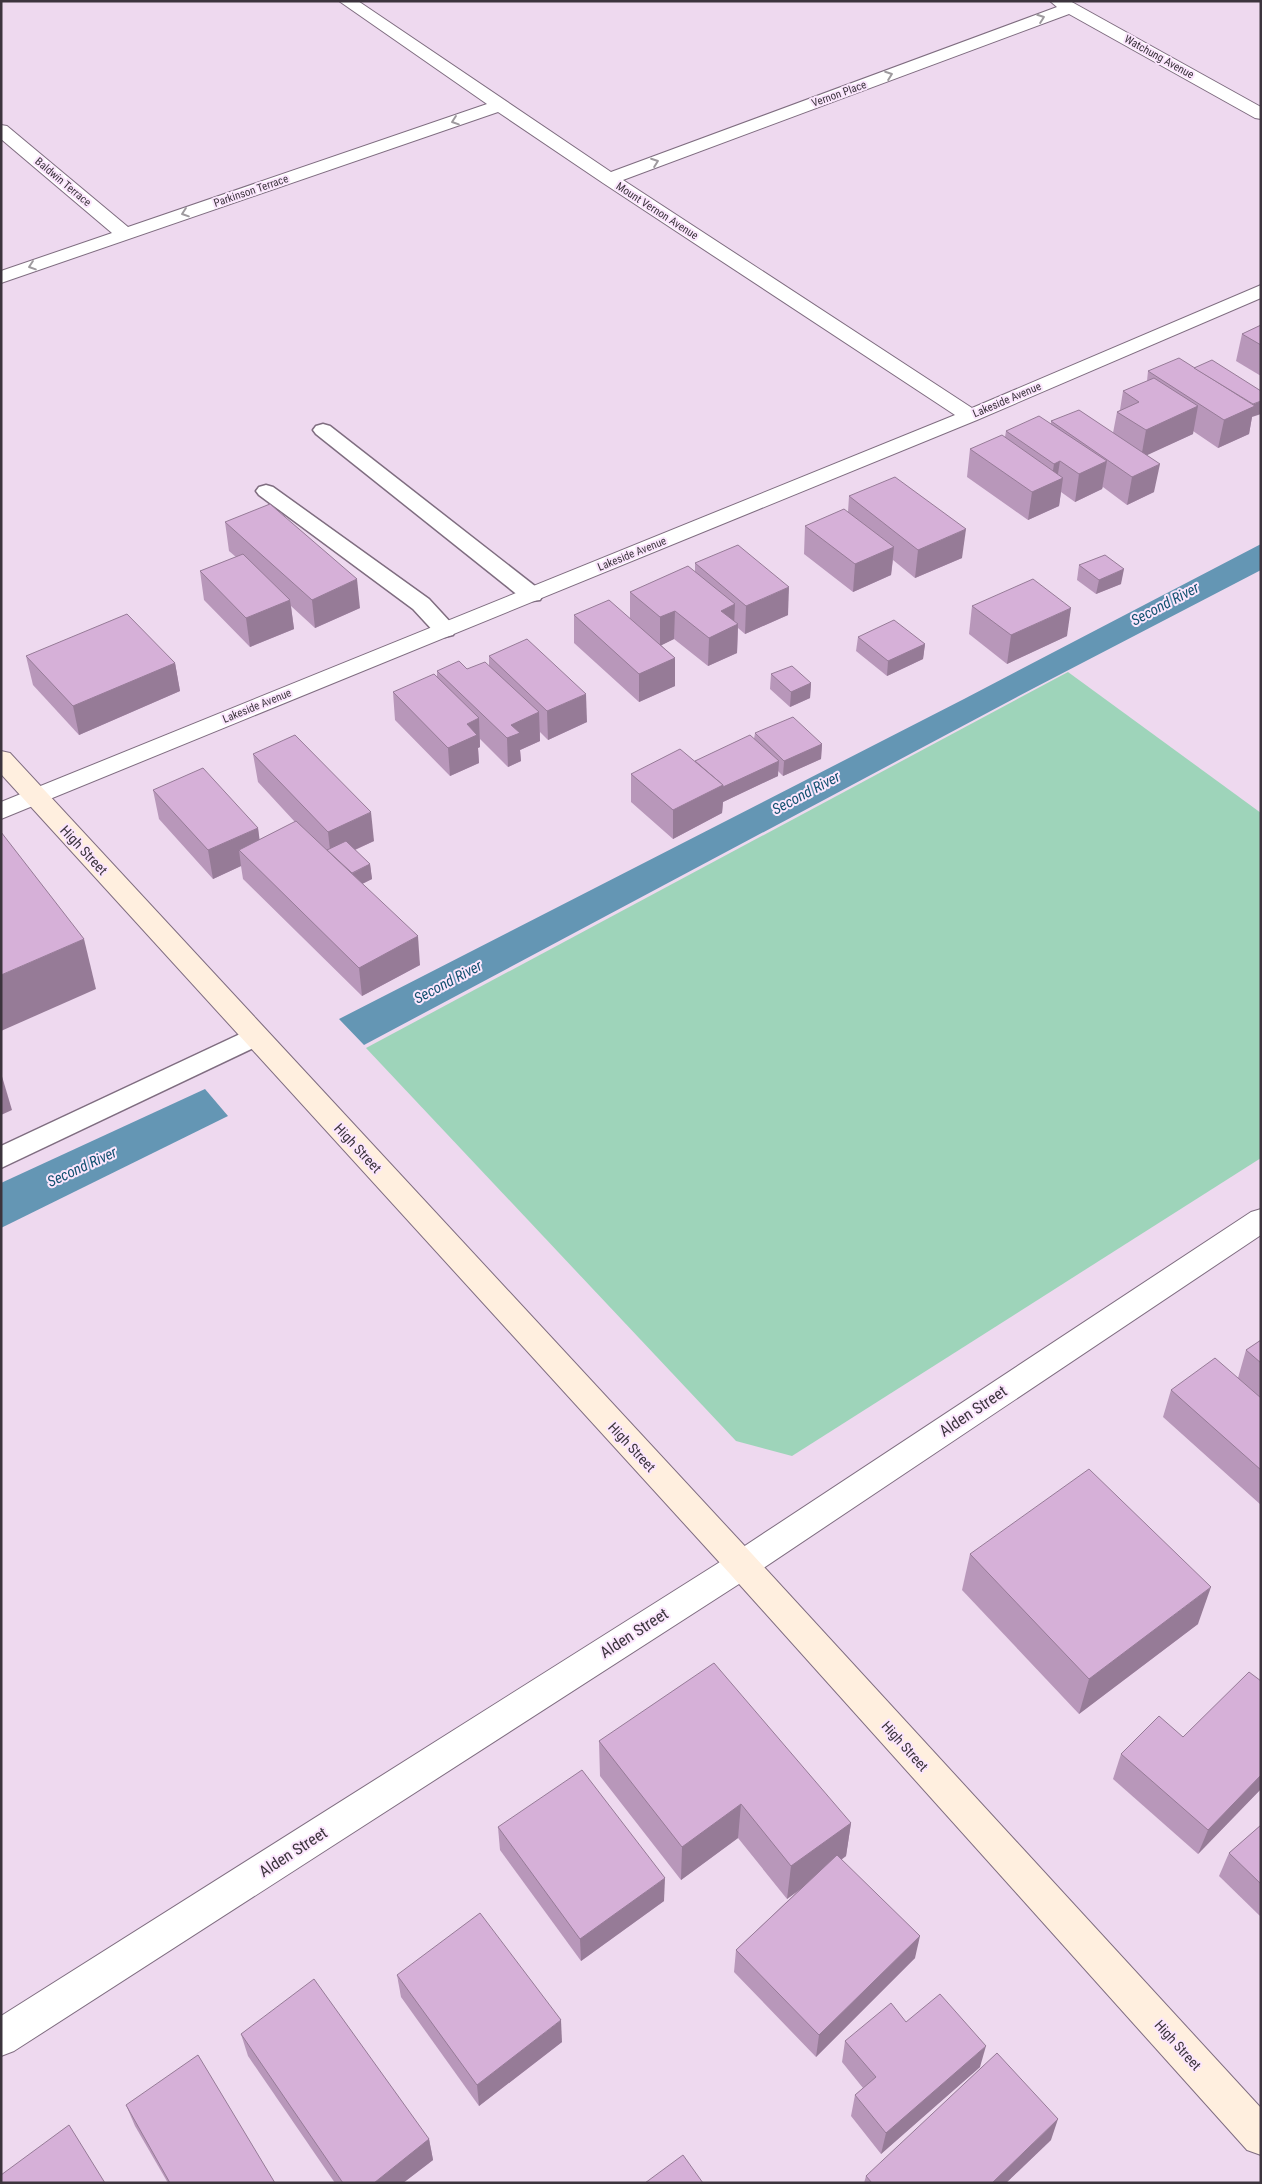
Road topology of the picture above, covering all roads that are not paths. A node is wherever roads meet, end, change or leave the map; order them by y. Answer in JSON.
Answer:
{"nodes":[{"id":1,"x":347,"y":1,"type":"edge"},
{"id":2,"x":1064,"y":4,"type":"edge"},
{"id":3,"x":501,"y":105,"type":"junction"},
{"id":4,"x":1261,"y":114,"type":"edge"},
{"id":5,"x":1,"y":130,"type":"edge"},
{"id":6,"x":609,"y":179,"type":"junction"},
{"id":7,"x":125,"y":234,"type":"junction"},
{"id":8,"x":1,"y":276,"type":"edge"},
{"id":9,"x":1261,"y":290,"type":"edge"},
{"id":10,"x":970,"y":416,"type":"junction"},
{"id":11,"x":322,"y":430,"type":"dead end"},
{"id":12,"x":266,"y":491,"type":"dead end"},
{"id":13,"x":532,"y":595,"type":"junction"},
{"id":14,"x":444,"y":630,"type":"junction"},
{"id":15,"x":1,"y":759,"type":"edge"},
{"id":16,"x":35,"y":796,"type":"junction"},
{"id":17,"x":1,"y":811,"type":"edge"},
{"id":18,"x":255,"y":1036,"type":"junction"},
{"id":19,"x":1,"y":1158,"type":"edge"},
{"id":20,"x":1261,"y":1220,"type":"edge"},
{"id":21,"x":742,"y":1566,"type":"junction"},
{"id":22,"x":1,"y":2038,"type":"edge"},
{"id":23,"x":1261,"y":2136,"type":"edge"}],
"edges":[{"from":1,"to":3,"type":"street","name":"Mount Vernon Avenue"},
{"from":2,"to":4,"type":"street","name":"Watchung Avenue"},
{"from":6,"to":2,"type":"street","name":"Vernon Place","one_way":true},
{"from":3,"to":6,"type":"street","name":"Mount Vernon Avenue"},
{"from":3,"to":7,"type":"street","name":"Parkinson Terrace","one_way":true},
{"from":5,"to":7,"type":"street","name":"Baldwin Terrace"},
{"from":6,"to":10,"type":"street","name":"Mount Vernon Avenue"},
{"from":7,"to":8,"type":"street","name":"Parkinson Terrace","one_way":true},
{"from":9,"to":10,"type":"street","name":"Lakeside Avenue"},
{"from":10,"to":13,"type":"street","name":"Lakeside Avenue"},
{"from":11,"to":13,"type":"lane"},
{"from":12,"to":14,"type":"lane"},
{"from":13,"to":14,"type":"street","name":"Lakeside Avenue"},
{"from":14,"to":16,"type":"street","name":"Lakeside Avenue"},
{"from":15,"to":16,"type":"main road","name":"High Street"},
{"from":16,"to":17,"type":"street","name":"Lakeside Avenue"},
{"from":16,"to":18,"type":"main road","name":"High Street"},
{"from":18,"to":19,"type":"lane"},
{"from":18,"to":21,"type":"main road","name":"High Street"},
{"from":20,"to":21,"type":"street","name":"Alden Street"},
{"from":21,"to":22,"type":"street","name":"Alden Street"},
{"from":21,"to":23,"type":"main road","name":"High Street"}]}
